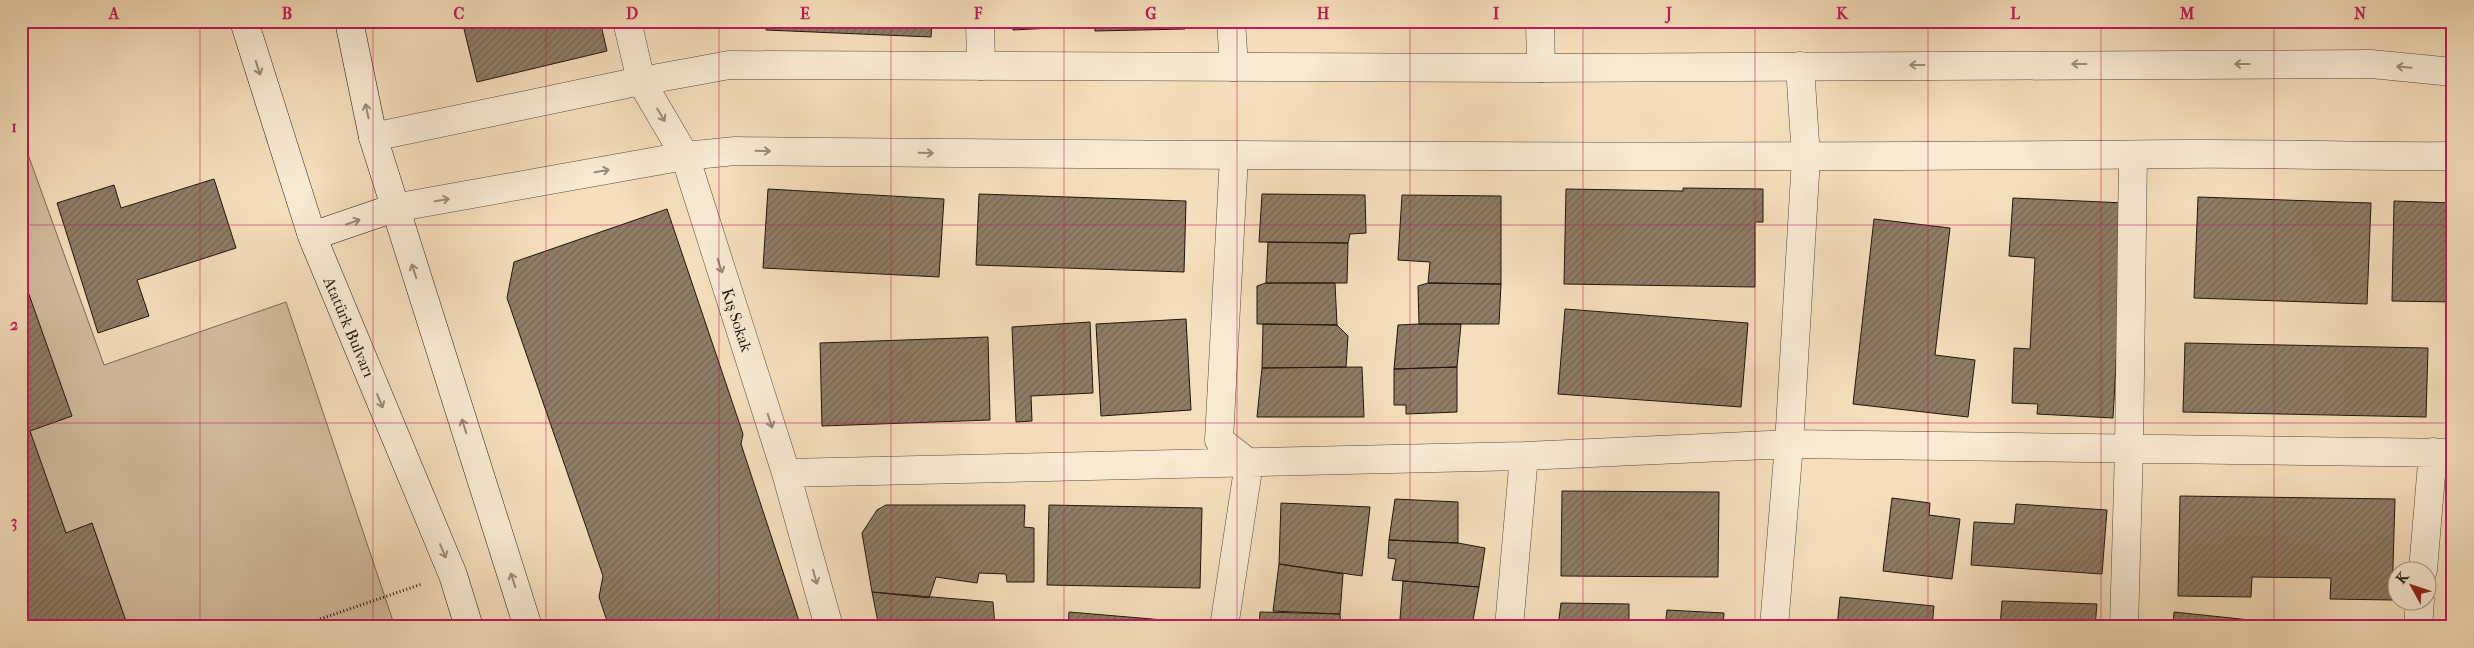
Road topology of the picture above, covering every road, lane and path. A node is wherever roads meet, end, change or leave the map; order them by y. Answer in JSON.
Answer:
{"nodes":[{"id":1,"x":244,"y":21,"type":"edge"},
{"id":2,"x":349,"y":21,"type":"edge"},
{"id":3,"x":627,"y":21,"type":"edge"},
{"id":4,"x":980,"y":21,"type":"edge"},
{"id":5,"x":1231,"y":21,"type":"edge"},
{"id":6,"x":1540,"y":21,"type":"edge"},
{"id":7,"x":981,"y":66,"type":"junction"},
{"id":8,"x":1800,"y":66,"type":"junction"},
{"id":9,"x":1234,"y":67,"type":"junction"},
{"id":10,"x":1541,"y":68,"type":"junction"},
{"id":11,"x":2453,"y":72,"type":"edge"},
{"id":12,"x":641,"y":81,"type":"junction"},
{"id":13,"x":373,"y":138,"type":"junction"},
{"id":14,"x":2133,"y":155,"type":"junction"},
{"id":15,"x":685,"y":156,"type":"junction"},
{"id":16,"x":1234,"y":156,"type":"junction"},
{"id":17,"x":2453,"y":156,"type":"edge"},
{"id":18,"x":1806,"y":158,"type":"junction"},
{"id":19,"x":394,"y":208,"type":"junction"},
{"id":20,"x":312,"y":236,"type":"junction"},
{"id":21,"x":1789,"y":444,"type":"junction"},
{"id":22,"x":2129,"y":448,"type":"junction"},
{"id":23,"x":2443,"y":452,"type":"edge"},
{"id":24,"x":1524,"y":456,"type":"junction"},
{"id":25,"x":1249,"y":463,"type":"junction"},
{"id":26,"x":786,"y":473,"type":"junction"},
{"id":27,"x":2425,"y":560,"type":"edge"},
{"id":28,"x":453,"y":575,"type":"junction"},
{"id":29,"x":2419,"y":610,"type":"edge"},
{"id":30,"x":297,"y":627,"type":"edge"},
{"id":31,"x":469,"y":627,"type":"edge"},
{"id":32,"x":528,"y":627,"type":"edge"},
{"id":33,"x":829,"y":627,"type":"edge"},
{"id":34,"x":1224,"y":627,"type":"edge"},
{"id":35,"x":1509,"y":627,"type":"edge"},
{"id":36,"x":1774,"y":627,"type":"edge"},
{"id":37,"x":2124,"y":627,"type":"edge"},
{"id":38,"x":2418,"y":627,"type":"edge"}],
"edges":[{"from":1,"to":20,"type":"street","name":"Atatürk Bulvarı","one_way":true},
{"from":13,"to":2,"type":"street","one_way":true},
{"from":3,"to":12,"type":"street","name":"Kış Sokak"},
{"from":4,"to":7,"type":"street"},
{"from":5,"to":9,"type":"street"},
{"from":6,"to":10,"type":"street"},
{"from":7,"to":9,"type":"street"},
{"from":7,"to":12,"type":"street"},
{"from":8,"to":10,"type":"street"},
{"from":11,"to":8,"type":"street","one_way":true},
{"from":8,"to":18,"type":"street"},
{"from":9,"to":10,"type":"street"},
{"from":12,"to":13,"type":"street"},
{"from":12,"to":15,"type":"street","name":"Kış Sokak","one_way":true},
{"from":13,"to":19,"type":"street"},
{"from":14,"to":17,"type":"street"},
{"from":14,"to":18,"type":"street"},
{"from":14,"to":22,"type":"street"},
{"from":15,"to":16,"type":"street","one_way":true},
{"from":19,"to":15,"type":"street","one_way":true},
{"from":15,"to":26,"type":"street","name":"Kış Sokak","one_way":true},
{"from":16,"to":18,"type":"street"},
{"from":16,"to":25,"type":"street"},
{"from":18,"to":21,"type":"street"},
{"from":20,"to":19,"type":"street","one_way":true},
{"from":32,"to":19,"type":"street","one_way":true},
{"from":20,"to":28,"type":"street","name":"Atatürk Bulvarı","one_way":true},
{"from":21,"to":22,"type":"street"},
{"from":21,"to":24,"type":"street"},
{"from":21,"to":36,"type":"street"},
{"from":22,"to":23,"type":"street"},
{"from":22,"to":37,"type":"street"},
{"from":23,"to":27,"type":"street"},
{"from":24,"to":25,"type":"street"},
{"from":24,"to":35,"type":"street"},
{"from":25,"to":26,"type":"street"},
{"from":25,"to":34,"type":"street"},
{"from":26,"to":33,"type":"street","name":"Kış Sokak","one_way":true},
{"from":28,"to":30,"type":"path"},
{"from":28,"to":31,"type":"street","name":"Atatürk Bulvarı"},
{"from":29,"to":38,"type":"street"}]}
